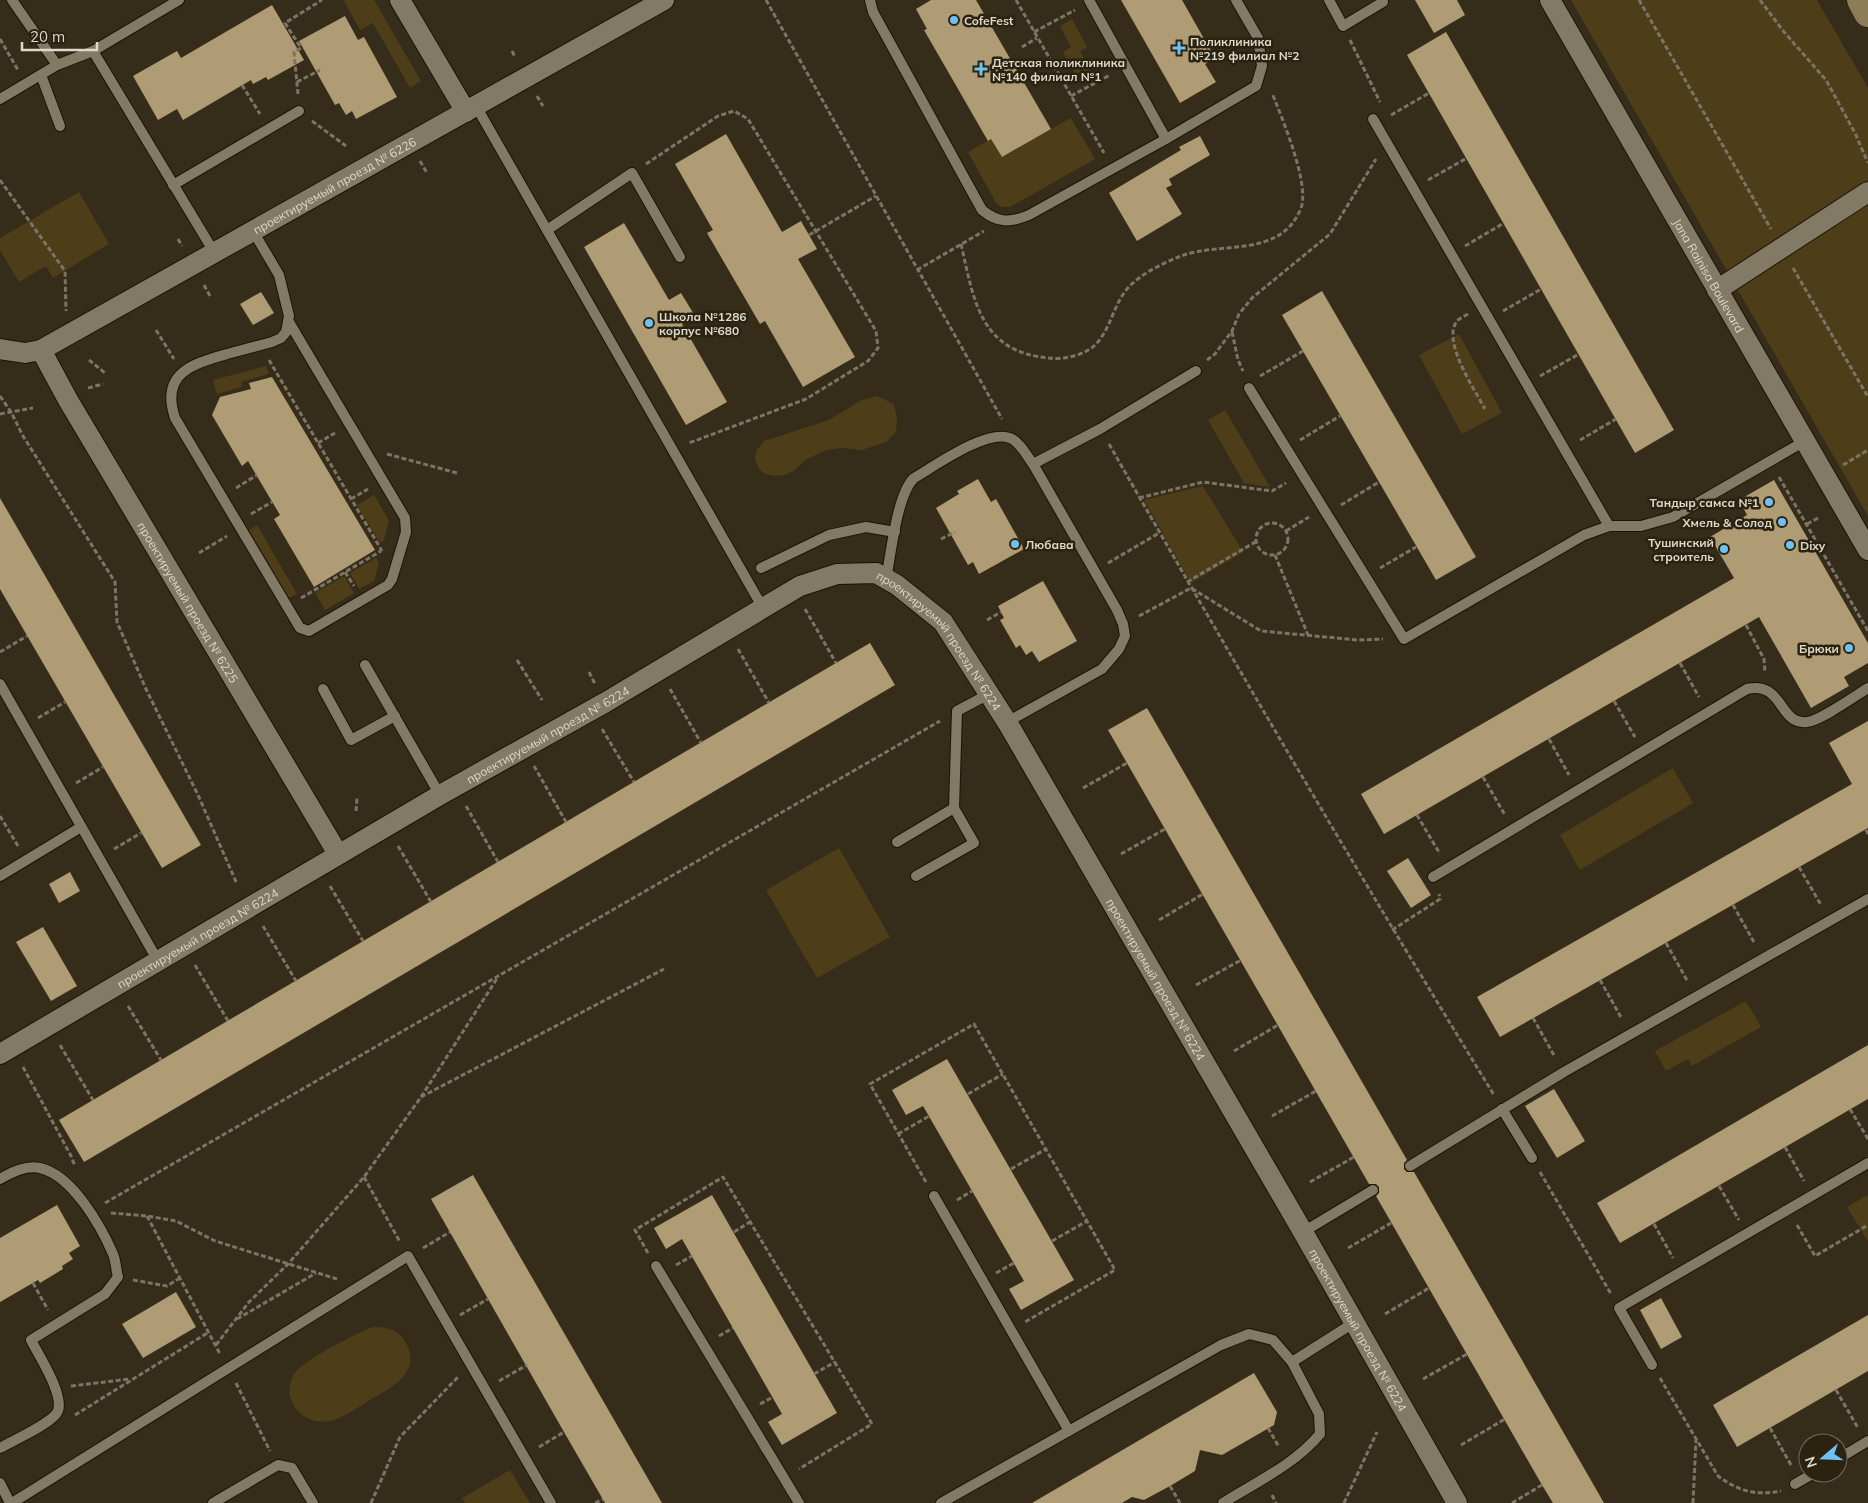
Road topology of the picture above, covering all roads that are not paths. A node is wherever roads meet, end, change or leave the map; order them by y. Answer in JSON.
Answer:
{"nodes":[{"id":1,"x":12,"y":0,"type":"edge"},
{"id":2,"x":179,"y":0,"type":"edge"},
{"id":3,"x":400,"y":0,"type":"edge"},
{"id":4,"x":664,"y":0,"type":"edge"},
{"id":5,"x":870,"y":0,"type":"edge"},
{"id":6,"x":1236,"y":0,"type":"edge"},
{"id":7,"x":1329,"y":0,"type":"edge"},
{"id":8,"x":1550,"y":0,"type":"edge"},
{"id":9,"x":1860,"y":0,"type":"edge"},
{"id":10,"x":1090,"y":1,"type":"edge"},
{"id":11,"x":1382,"y":2,"type":"dead end"},
{"id":12,"x":1868,"y":13,"type":"edge"},
{"id":13,"x":93,"y":51,"type":"junction"},
{"id":14,"x":57,"y":65,"type":"junction"},
{"id":15,"x":40,"y":75,"type":"junction"},
{"id":16,"x":0,"y":99,"type":"edge"},
{"id":17,"x":471,"y":109,"type":"junction"},
{"id":18,"x":299,"y":111,"type":"road end"},
{"id":19,"x":1374,"y":121,"type":"road end"},
{"id":20,"x":60,"y":126,"type":"dead end"},
{"id":21,"x":1166,"y":139,"type":"junction"},
{"id":22,"x":173,"y":185,"type":"junction"},
{"id":23,"x":1868,"y":192,"type":"edge"},
{"id":24,"x":547,"y":230,"type":"junction"},
{"id":25,"x":253,"y":231,"type":"junction"},
{"id":26,"x":214,"y":252,"type":"junction"},
{"id":27,"x":680,"y":257,"type":"dead end"},
{"id":28,"x":1718,"y":290,"type":"junction"},
{"id":29,"x":289,"y":322,"type":"junction"},
{"id":30,"x":0,"y":349,"type":"edge"},
{"id":31,"x":41,"y":350,"type":"junction"},
{"id":32,"x":1196,"y":371,"type":"road end"},
{"id":33,"x":1249,"y":386,"type":"road end"},
{"id":34,"x":1805,"y":441,"type":"junction"},
{"id":35,"x":1033,"y":464,"type":"junction"},
{"id":36,"x":1610,"y":526,"type":"junction"},
{"id":37,"x":895,"y":532,"type":"junction"},
{"id":38,"x":1868,"y":550,"type":"edge"},
{"id":39,"x":761,"y":568,"type":"dead end"},
{"id":40,"x":886,"y":579,"type":"junction"},
{"id":41,"x":763,"y":608,"type":"junction"},
{"id":42,"x":366,"y":665,"type":"dead end"},
{"id":43,"x":0,"y":684,"type":"edge"},
{"id":44,"x":1868,"y":688,"type":"edge"},
{"id":45,"x":323,"y":689,"type":"dead end"},
{"id":46,"x":989,"y":694,"type":"junction"},
{"id":47,"x":394,"y":716,"type":"junction"},
{"id":48,"x":1007,"y":722,"type":"junction"},
{"id":49,"x":440,"y":795,"type":"junction"},
{"id":50,"x":954,"y":808,"type":"junction"},
{"id":51,"x":82,"y":827,"type":"junction"},
{"id":52,"x":897,"y":842,"type":"dead end"},
{"id":53,"x":338,"y":854,"type":"junction"},
{"id":54,"x":0,"y":876,"type":"edge"},
{"id":55,"x":916,"y":876,"type":"dead end"},
{"id":56,"x":1433,"y":877,"type":"road end"},
{"id":57,"x":1868,"y":900,"type":"edge"},
{"id":58,"x":158,"y":960,"type":"junction"},
{"id":59,"x":6,"y":1050,"type":"edge"},
{"id":60,"x":1502,"y":1109,"type":"junction"},
{"id":61,"x":1532,"y":1158,"type":"road end"},
{"id":62,"x":1868,"y":1163,"type":"edge"},
{"id":63,"x":1410,"y":1166,"type":"dead end"},
{"id":64,"x":0,"y":1179,"type":"edge"},
{"id":65,"x":1373,"y":1190,"type":"dead end"},
{"id":66,"x":934,"y":1196,"type":"road end"},
{"id":67,"x":1303,"y":1232,"type":"junction"},
{"id":68,"x":656,"y":1266,"type":"road end"},
{"id":69,"x":1355,"y":1322,"type":"junction"},
{"id":70,"x":1292,"y":1362,"type":"junction"},
{"id":71,"x":1652,"y":1365,"type":"road end"},
{"id":72,"x":1069,"y":1431,"type":"junction"},
{"id":73,"x":1867,"y":1442,"type":"edge"},
{"id":74,"x":0,"y":1448,"type":"edge"},
{"id":75,"x":1848,"y":1453,"type":"edge"},
{"id":76,"x":0,"y":1483,"type":"edge"},
{"id":77,"x":11,"y":1503,"type":"edge"},
{"id":78,"x":213,"y":1503,"type":"edge"},
{"id":79,"x":313,"y":1503,"type":"edge"},
{"id":80,"x":551,"y":1503,"type":"edge"},
{"id":81,"x":798,"y":1503,"type":"edge"},
{"id":82,"x":941,"y":1503,"type":"edge"},
{"id":83,"x":1223,"y":1503,"type":"edge"},
{"id":84,"x":1457,"y":1503,"type":"edge"}],
"edges":[{"from":1,"to":14,"type":"lane"},
{"from":2,"to":13,"type":"lane"},
{"from":3,"to":17,"type":"street"},
{"from":4,"to":17,"type":"street","name":"проектируемый проезд № 6226"},
{"from":5,"to":21,"type":"lane"},
{"from":6,"to":21,"type":"lane"},
{"from":7,"to":11,"type":"lane"},
{"from":8,"to":28,"type":"street","name":"Jana Rainisa Boulevard"},
{"from":9,"to":12,"type":"main road"},
{"from":10,"to":21,"type":"lane"},
{"from":13,"to":14,"type":"lane"},
{"from":13,"to":22,"type":"lane"},
{"from":14,"to":15,"type":"lane"},
{"from":15,"to":16,"type":"lane"},
{"from":15,"to":20,"type":"lane"},
{"from":17,"to":24,"type":"lane"},
{"from":17,"to":25,"type":"street","name":"проектируемый проезд № 6226"},
{"from":18,"to":22,"type":"lane"},
{"from":19,"to":36,"type":"lane"},
{"from":22,"to":26,"type":"lane"},
{"from":23,"to":28,"type":"street"},
{"from":24,"to":27,"type":"lane"},
{"from":24,"to":41,"type":"lane"},
{"from":25,"to":26,"type":"street","name":"проектируемый проезд № 6226"},
{"from":25,"to":29,"type":"lane"},
{"from":26,"to":31,"type":"street","name":"проектируемый проезд № 6226"},
{"from":28,"to":34,"type":"street","name":"Jana Rainisa Boulevard"},
{"from":29,"to":29,"type":"lane"},
{"from":30,"to":31,"type":"street","name":"проектируемый проезд № 6226"},
{"from":31,"to":53,"type":"street","name":"проектируемый проезд № 6225"},
{"from":32,"to":35,"type":"lane"},
{"from":33,"to":36,"type":"lane"},
{"from":34,"to":36,"type":"lane"},
{"from":34,"to":38,"type":"street","name":"Jana Rainisa Boulevard"},
{"from":35,"to":37,"type":"lane"},
{"from":35,"to":48,"type":"lane"},
{"from":37,"to":39,"type":"lane"},
{"from":37,"to":40,"type":"lane"},
{"from":40,"to":41,"type":"street","name":"проектируемый проезд № 6224"},
{"from":40,"to":46,"type":"street","name":"проектируемый проезд № 6224"},
{"from":41,"to":49,"type":"street","name":"проектируемый проезд № 6224"},
{"from":42,"to":47,"type":"lane"},
{"from":43,"to":51,"type":"lane"},
{"from":44,"to":56,"type":"lane"},
{"from":45,"to":47,"type":"lane"},
{"from":46,"to":48,"type":"street","name":"проектируемый проезд № 6224"},
{"from":46,"to":50,"type":"lane"},
{"from":47,"to":49,"type":"lane"},
{"from":48,"to":67,"type":"street","name":"проектируемый проезд № 6224"},
{"from":49,"to":53,"type":"street","name":"проектируемый проезд № 6224"},
{"from":50,"to":52,"type":"lane"},
{"from":50,"to":55,"type":"lane"},
{"from":51,"to":54,"type":"lane"},
{"from":51,"to":58,"type":"lane"},
{"from":53,"to":58,"type":"street","name":"проектируемый проезд № 6224"},
{"from":57,"to":60,"type":"lane"},
{"from":58,"to":59,"type":"street","name":"проектируемый проезд № 6224"},
{"from":60,"to":61,"type":"lane"},
{"from":60,"to":63,"type":"lane"},
{"from":62,"to":71,"type":"lane"},
{"from":64,"to":74,"type":"lane"},
{"from":65,"to":67,"type":"lane"},
{"from":66,"to":72,"type":"lane"},
{"from":67,"to":69,"type":"street","name":"проектируемый проезд № 6224"},
{"from":68,"to":81,"type":"lane"},
{"from":69,"to":70,"type":"lane"},
{"from":69,"to":84,"type":"street","name":"проектируемый проезд № 6224"},
{"from":70,"to":72,"type":"lane"},
{"from":70,"to":83,"type":"lane"},
{"from":72,"to":82,"type":"lane"},
{"from":73,"to":75,"type":"lane"},
{"from":76,"to":77,"type":"lane"},
{"from":77,"to":80,"type":"lane"},
{"from":78,"to":79,"type":"lane"}]}
